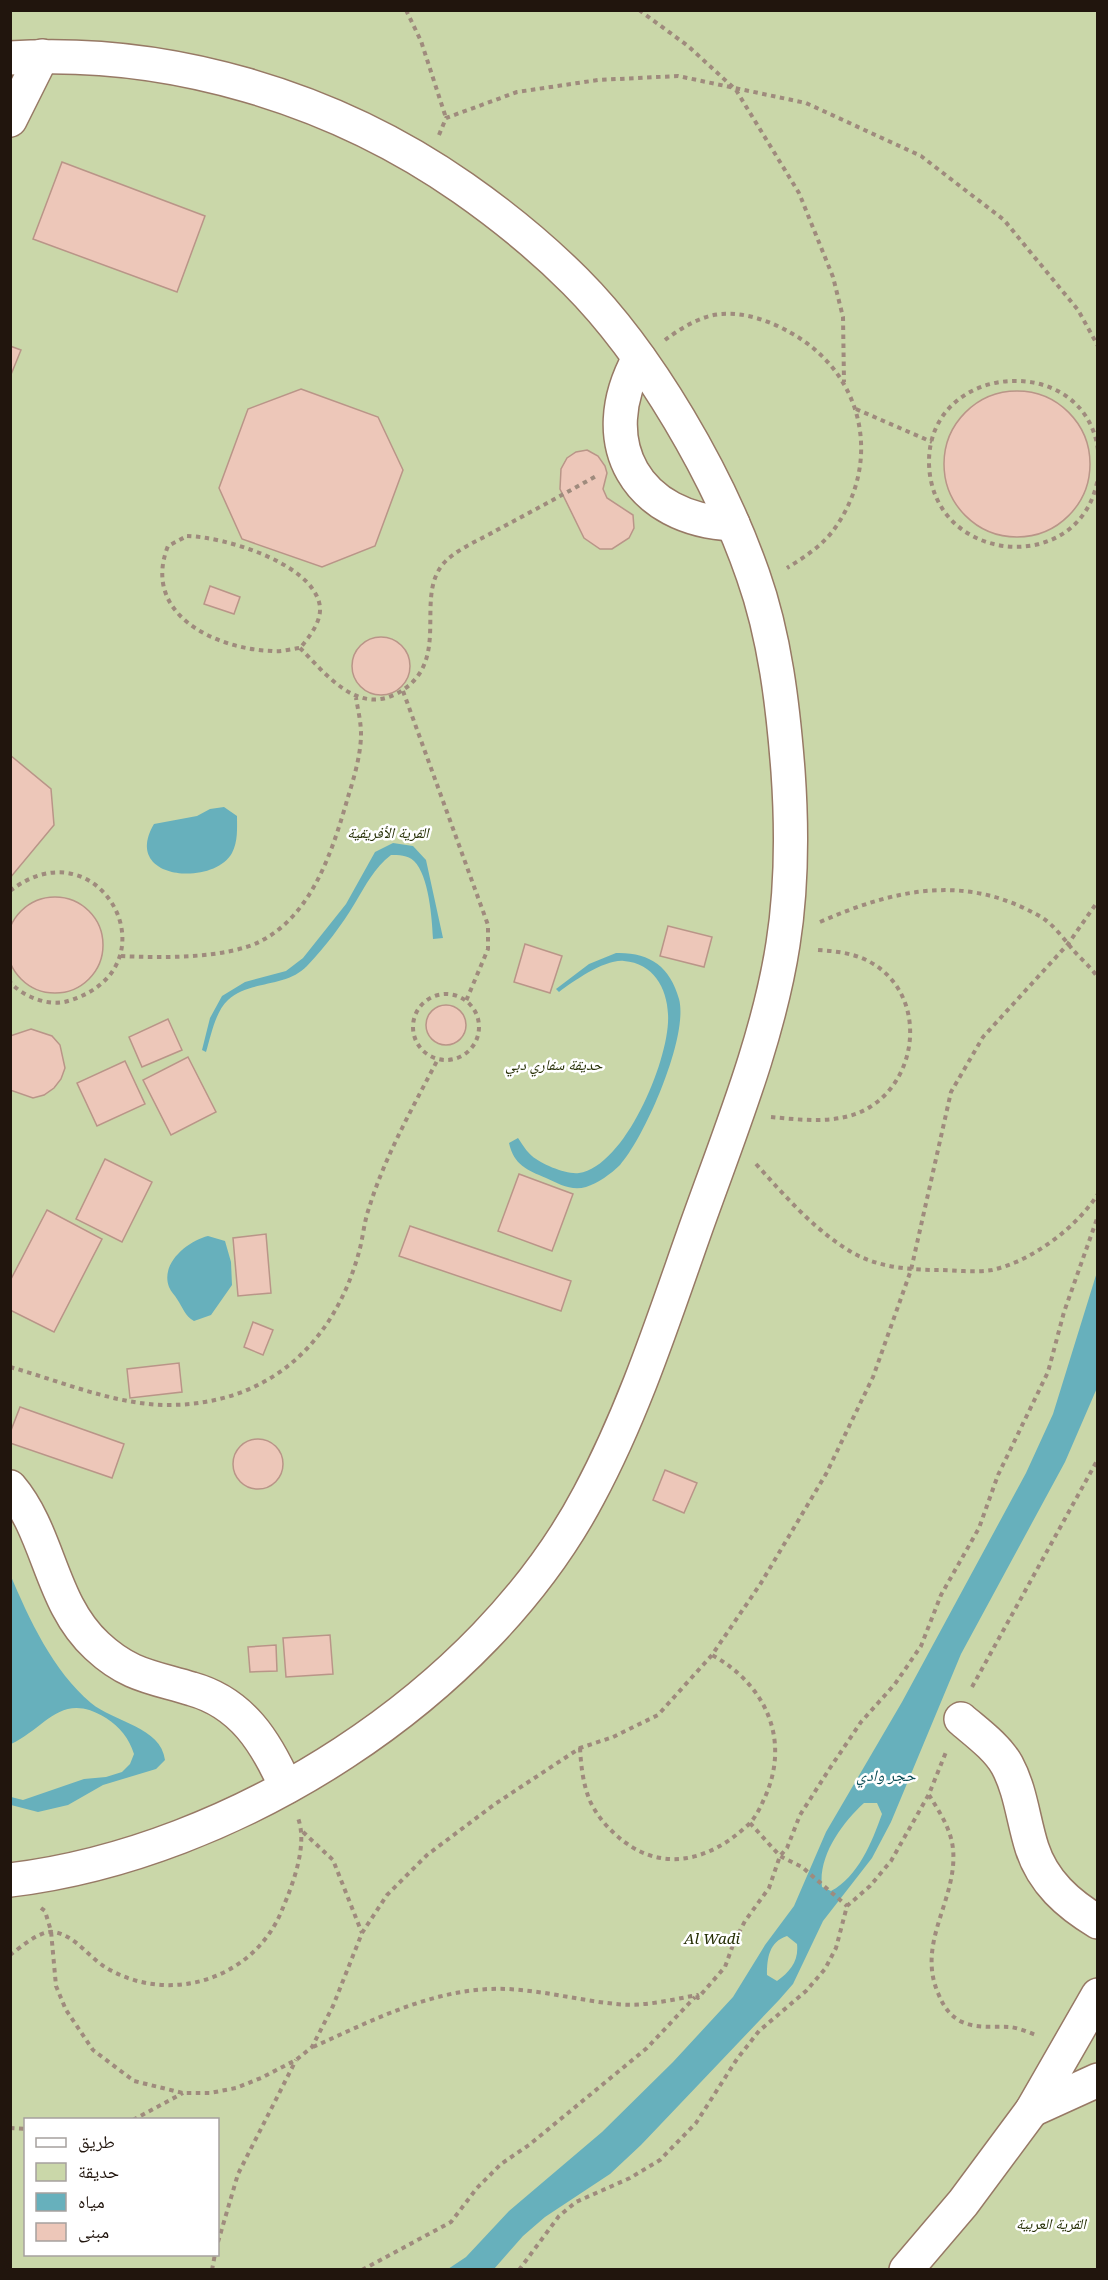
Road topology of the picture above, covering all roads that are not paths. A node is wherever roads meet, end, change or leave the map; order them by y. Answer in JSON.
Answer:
{"nodes":[{"id":1,"x":26,"y":57,"type":"edge"},
{"id":2,"x":10,"y":120,"type":"edge"},
{"id":3,"x":639,"y":358,"type":"junction"},
{"id":4,"x":733,"y":524,"type":"junction"},
{"id":5,"x":10,"y":1487,"type":"edge"},
{"id":6,"x":961,"y":1719,"type":"road end"},
{"id":7,"x":286,"y":1787,"type":"junction"},
{"id":8,"x":10,"y":1880,"type":"edge"},
{"id":9,"x":1098,"y":1922,"type":"edge"},
{"id":10,"x":1098,"y":1995,"type":"edge"},
{"id":11,"x":1098,"y":2080,"type":"edge"},
{"id":12,"x":1032,"y":2109,"type":"junction"},
{"id":13,"x":906,"y":2270,"type":"edge"}],
"edges":[{"from":1,"to":2,"type":"street"},
{"from":1,"to":3,"type":"street"},
{"from":3,"to":4,"type":"street"},
{"from":3,"to":4,"type":"street"},
{"from":4,"to":7,"type":"street"},
{"from":5,"to":7,"type":"street"},
{"from":6,"to":9,"type":"street"},
{"from":7,"to":8,"type":"street"},
{"from":10,"to":12,"type":"street"},
{"from":11,"to":12,"type":"street"},
{"from":12,"to":13,"type":"street"}]}
